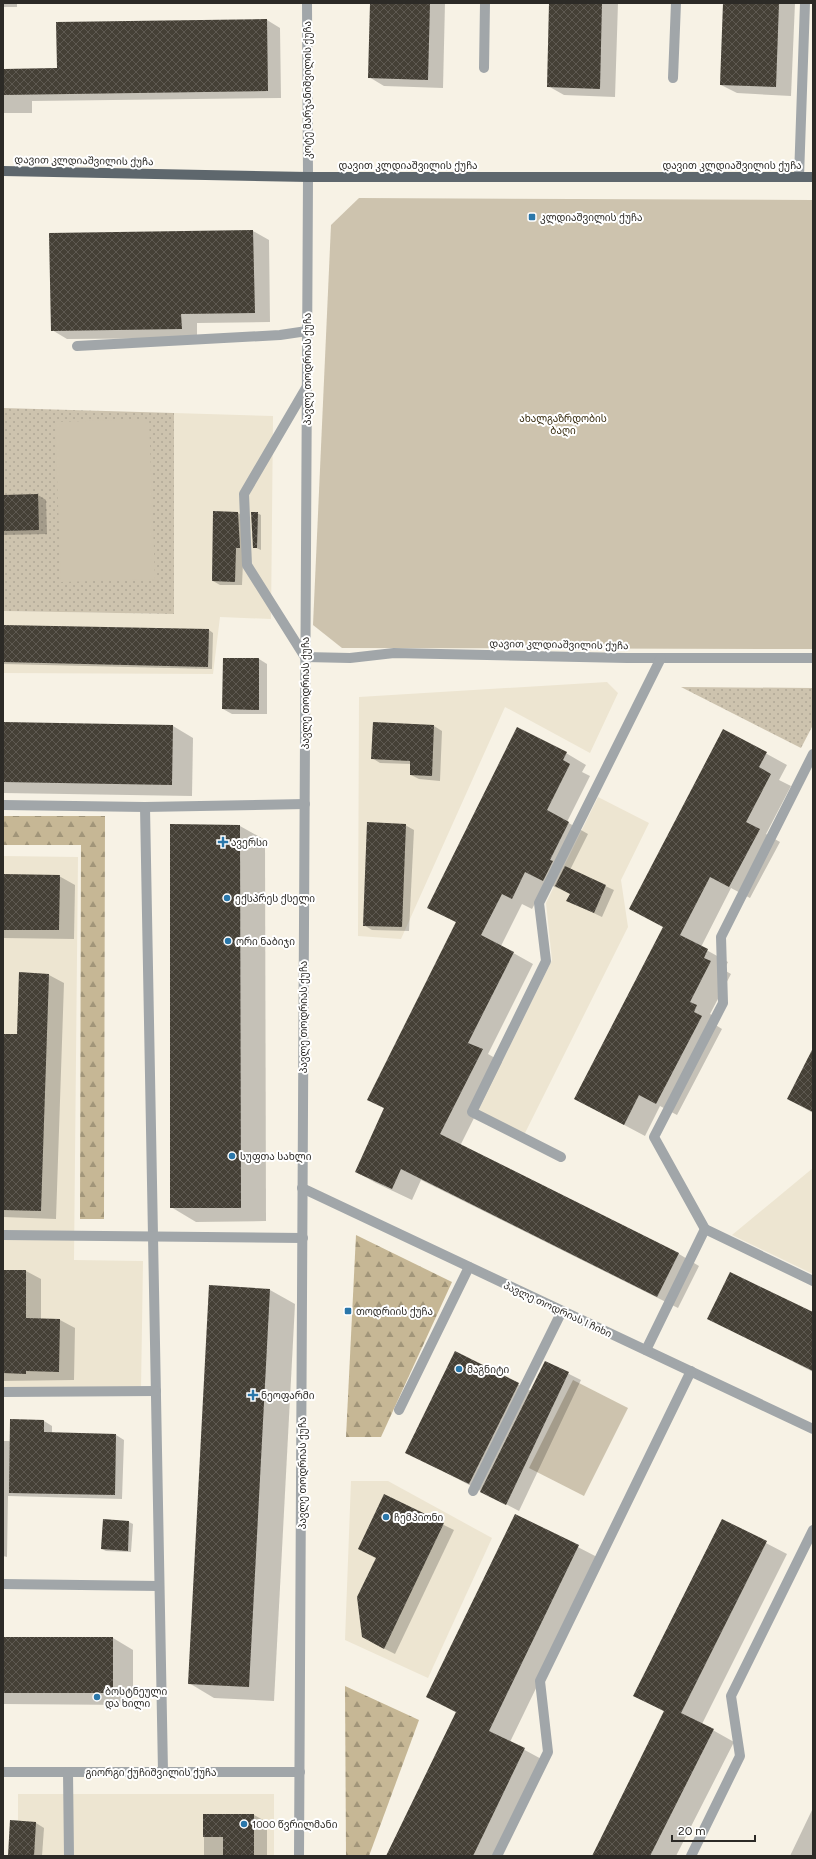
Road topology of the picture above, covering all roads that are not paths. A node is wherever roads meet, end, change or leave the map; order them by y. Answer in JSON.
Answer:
{"nodes":[{"id":1,"x":307,"y":3,"type":"edge"},
{"id":2,"x":485,"y":3,"type":"edge"},
{"id":3,"x":676,"y":3,"type":"edge"},
{"id":4,"x":805,"y":3,"type":"edge"},
{"id":5,"x":484,"y":68,"type":"dead end"},
{"id":6,"x":673,"y":78,"type":"dead end"},
{"id":7,"x":3,"y":171,"type":"edge"},
{"id":8,"x":308,"y":177,"type":"junction"},
{"id":9,"x":799,"y":177,"type":"junction"},
{"id":10,"x":813,"y":177,"type":"edge"},
{"id":11,"x":307,"y":331,"type":"junction"},
{"id":12,"x":77,"y":346,"type":"dead end"},
{"id":13,"x":307,"y":387,"type":"junction"},
{"id":14,"x":305,"y":657,"type":"junction"},
{"id":15,"x":661,"y":658,"type":"junction"},
{"id":16,"x":813,"y":658,"type":"edge"},
{"id":17,"x":813,"y":754,"type":"edge"},
{"id":18,"x":305,"y":804,"type":"junction"},
{"id":19,"x":3,"y":805,"type":"edge"},
{"id":20,"x":145,"y":808,"type":"junction"},
{"id":21,"x":561,"y":1157,"type":"dead end"},
{"id":22,"x":302,"y":1188,"type":"junction"},
{"id":23,"x":705,"y":1229,"type":"junction"},
{"id":24,"x":3,"y":1235,"type":"edge"},
{"id":25,"x":153,"y":1237,"type":"junction"},
{"id":26,"x":303,"y":1238,"type":"junction"},
{"id":27,"x":469,"y":1267,"type":"junction"},
{"id":28,"x":813,"y":1281,"type":"edge"},
{"id":29,"x":562,"y":1311,"type":"junction"},
{"id":30,"x":646,"y":1350,"type":"junction"},
{"id":31,"x":691,"y":1371,"type":"junction"},
{"id":32,"x":156,"y":1391,"type":"junction"},
{"id":33,"x":3,"y":1392,"type":"edge"},
{"id":34,"x":399,"y":1410,"type":"dead end"},
{"id":35,"x":813,"y":1429,"type":"edge"},
{"id":36,"x":473,"y":1491,"type":"dead end"},
{"id":37,"x":813,"y":1530,"type":"edge"},
{"id":38,"x":3,"y":1584,"type":"edge"},
{"id":39,"x":159,"y":1586,"type":"junction"},
{"id":40,"x":3,"y":1772,"type":"edge"},
{"id":41,"x":68,"y":1772,"type":"junction"},
{"id":42,"x":163,"y":1772,"type":"junction"},
{"id":43,"x":300,"y":1772,"type":"junction"},
{"id":44,"x":69,"y":1856,"type":"edge"},
{"id":45,"x":300,"y":1856,"type":"edge"},
{"id":46,"x":497,"y":1856,"type":"edge"},
{"id":47,"x":691,"y":1856,"type":"edge"}],
"edges":[{"from":1,"to":8,"type":"street","name":"კოტე მარჯანიშვილის ქუჩა"},
{"from":2,"to":5,"type":"street"},
{"from":3,"to":6,"type":"street"},
{"from":4,"to":9,"type":"street"},
{"from":7,"to":8,"type":"main road","name":"დავით კლდიაშვილის ქუჩა"},
{"from":8,"to":9,"type":"main road","name":"დავით კლდიაშვილის ქუჩა"},
{"from":8,"to":11,"type":"street","name":"პავლე თოდრიას ქუჩა"},
{"from":9,"to":10,"type":"main road","name":"დავით კლდიაშვილის ქუჩა"},
{"from":11,"to":12,"type":"street"},
{"from":11,"to":13,"type":"street","name":"პავლე თოდრიას ქუჩა"},
{"from":13,"to":14,"type":"street","name":"პავლე თოდრიას ქუჩა"},
{"from":13,"to":14,"type":"street"},
{"from":14,"to":15,"type":"street","name":"დავით კლდიაშვილის ქუჩა"},
{"from":14,"to":18,"type":"street","name":"პავლე თოდრიას ქუჩა"},
{"from":15,"to":16,"type":"street","name":"დავით კლდიაშვილის ქუჩა"},
{"from":15,"to":21,"type":"street"},
{"from":17,"to":23,"type":"street"},
{"from":18,"to":20,"type":"street"},
{"from":18,"to":22,"type":"street","name":"პავლე თოდრიას ქუჩა"},
{"from":19,"to":20,"type":"street"},
{"from":20,"to":25,"type":"street"},
{"from":22,"to":26,"type":"street","name":"პავლე თოდრიას ქუჩა"},
{"from":22,"to":27,"type":"street","name":"პავლე თოდრიას I ჩიხი"},
{"from":23,"to":28,"type":"street"},
{"from":23,"to":30,"type":"street"},
{"from":24,"to":25,"type":"street"},
{"from":25,"to":26,"type":"street"},
{"from":25,"to":32,"type":"street"},
{"from":26,"to":43,"type":"street","name":"პავლე თოდრიას ქუჩა"},
{"from":27,"to":29,"type":"street","name":"პავლე თოდრიას I ჩიხი"},
{"from":27,"to":34,"type":"street"},
{"from":29,"to":30,"type":"street","name":"პავლე თოდრიას I ჩიხი"},
{"from":29,"to":36,"type":"street"},
{"from":30,"to":31,"type":"street","name":"პავლე თოდრიას I ჩიხი"},
{"from":31,"to":35,"type":"street","name":"პავლე თოდრიას I ჩიხი"},
{"from":31,"to":46,"type":"street"},
{"from":32,"to":33,"type":"street"},
{"from":32,"to":39,"type":"street"},
{"from":37,"to":47,"type":"street"},
{"from":38,"to":39,"type":"street"},
{"from":39,"to":42,"type":"street"},
{"from":40,"to":41,"type":"street","name":"გიორგი ქუჩიშვილის ქუჩა"},
{"from":41,"to":42,"type":"street","name":"გიორგი ქუჩიშვილის ქუჩა"},
{"from":41,"to":44,"type":"street"},
{"from":42,"to":43,"type":"street","name":"გიორგი ქუჩიშვილის ქუჩა"},
{"from":43,"to":45,"type":"street","name":"პავლე თოდრიას ქუჩა"}]}
